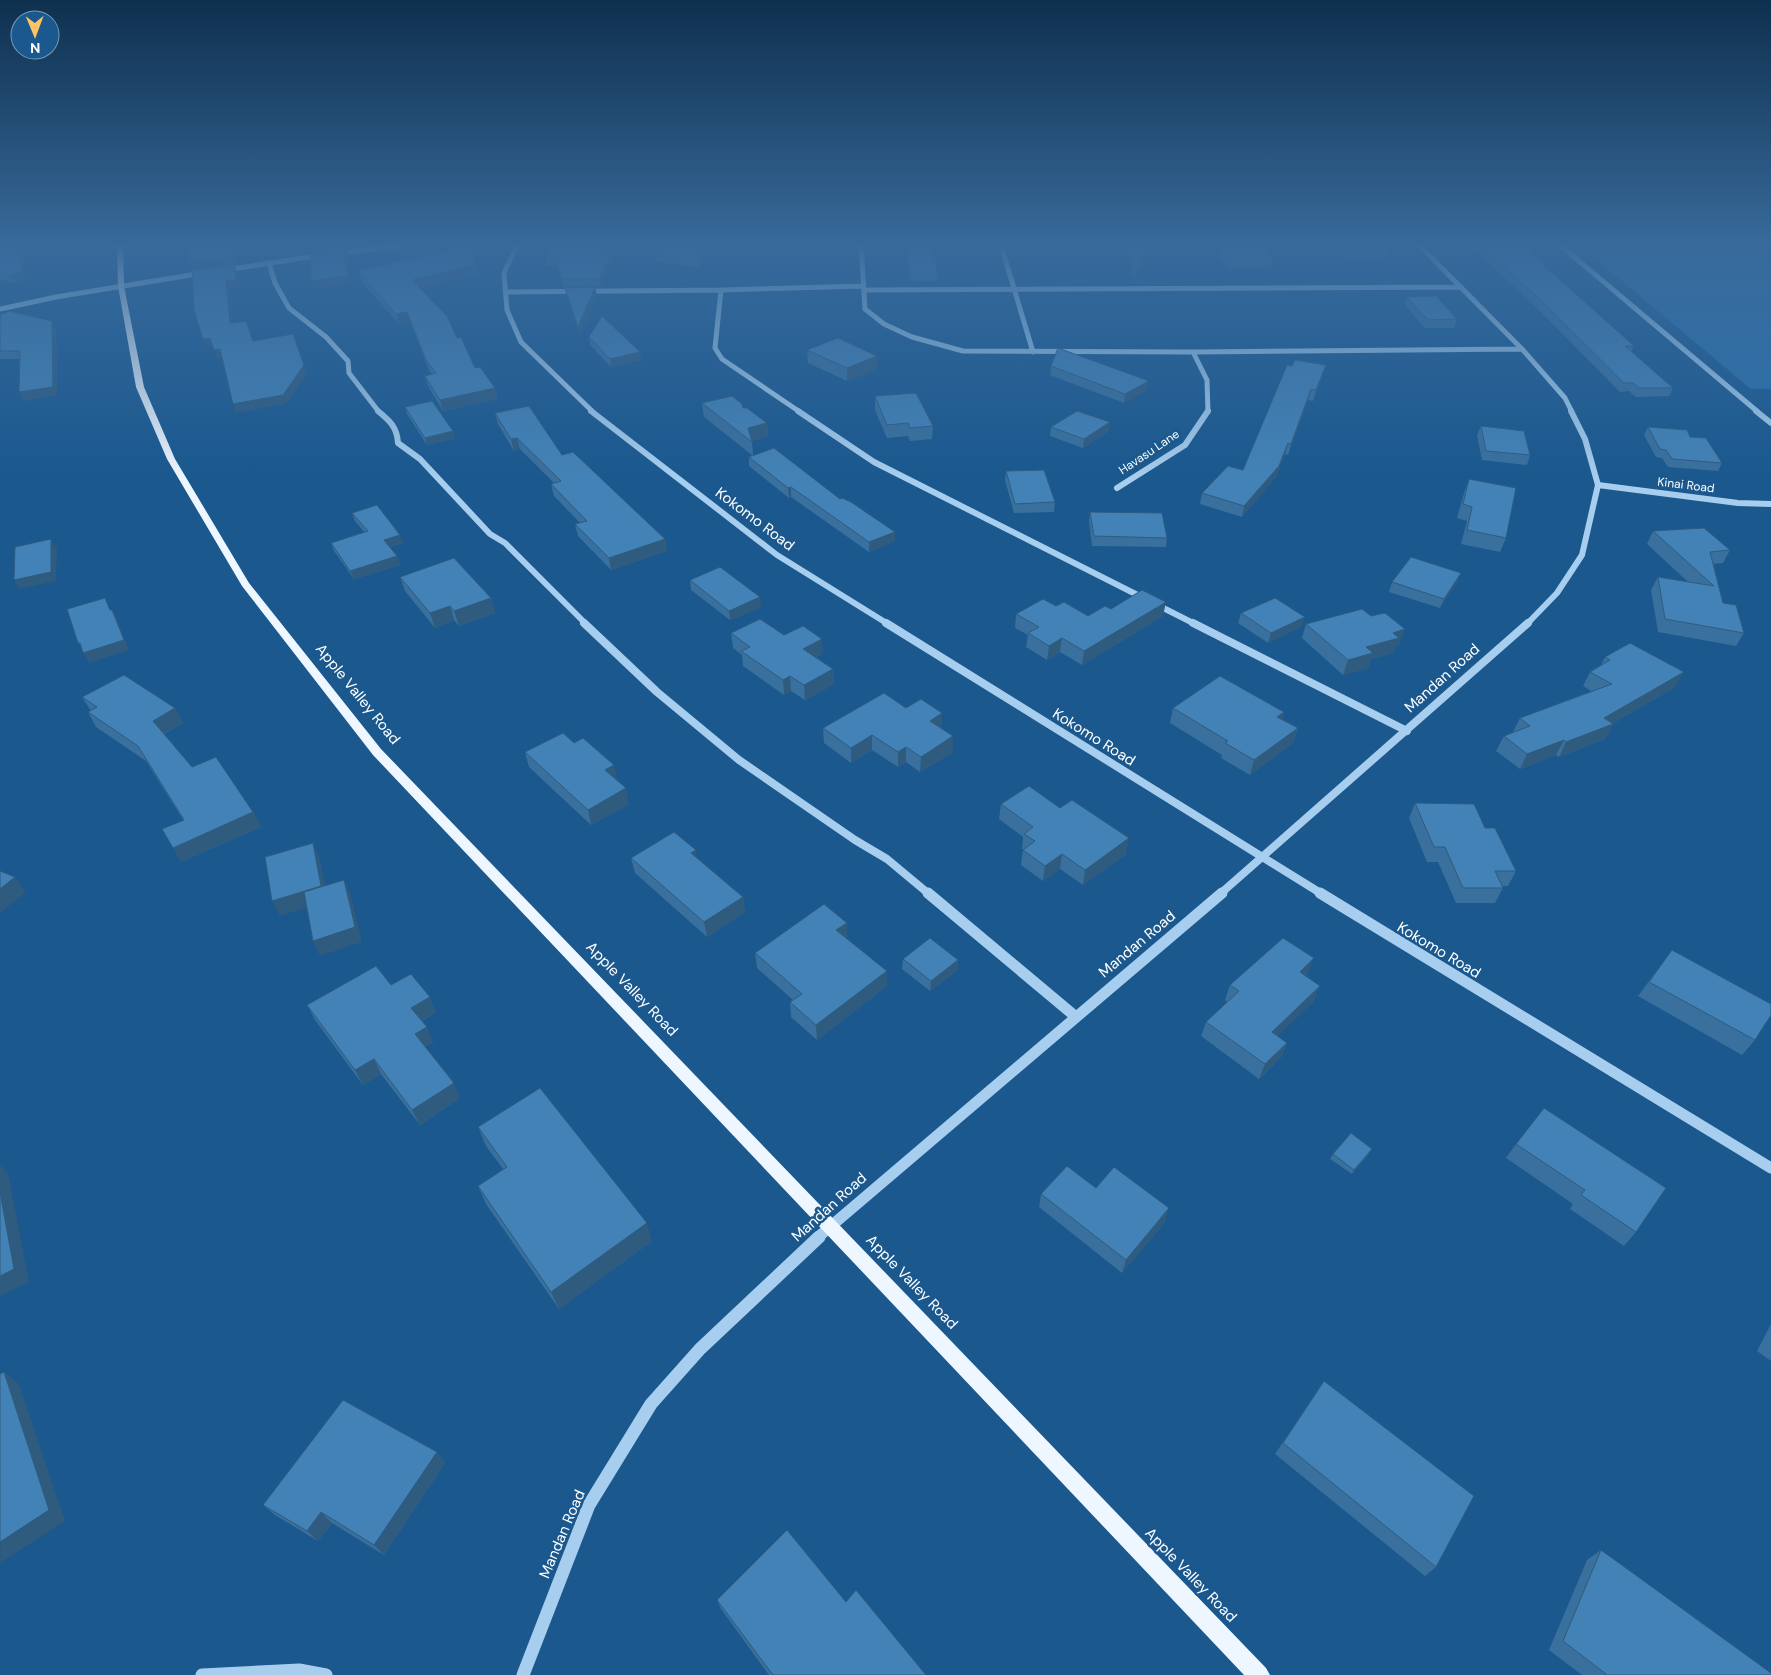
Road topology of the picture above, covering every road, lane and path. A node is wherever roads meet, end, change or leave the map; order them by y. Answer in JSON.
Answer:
{"nodes":[{"id":1,"x":128,"y":323,"type":"edge"},
{"id":2,"x":308,"y":323,"type":"edge"},
{"id":3,"x":513,"y":323,"type":"edge"},
{"id":4,"x":718,"y":323,"type":"edge"},
{"id":5,"x":883,"y":323,"type":"edge"},
{"id":6,"x":1024,"y":323,"type":"edge"},
{"id":7,"x":1497,"y":323,"type":"edge"},
{"id":8,"x":1653,"y":323,"type":"edge"},
{"id":9,"x":1522,"y":349,"type":"junction"},
{"id":10,"x":1033,"y":352,"type":"junction"},
{"id":11,"x":1193,"y":352,"type":"junction"},
{"id":12,"x":1771,"y":424,"type":"edge"},
{"id":13,"x":1598,"y":485,"type":"junction"},
{"id":14,"x":1117,"y":488,"type":"dead end"},
{"id":15,"x":1771,"y":504,"type":"edge"},
{"id":16,"x":1407,"y":731,"type":"junction"},
{"id":17,"x":1263,"y":858,"type":"junction"},
{"id":18,"x":1076,"y":1017,"type":"junction"},
{"id":19,"x":1771,"y":1168,"type":"edge"},
{"id":20,"x":831,"y":1224,"type":"junction"},
{"id":21,"x":202,"y":1675,"type":"edge"},
{"id":22,"x":326,"y":1675,"type":"edge"},
{"id":23,"x":523,"y":1675,"type":"edge"},
{"id":24,"x":1259,"y":1675,"type":"edge"}],
"edges":[{"from":1,"to":20,"type":"main road","name":"Apple Valley Road"},
{"from":2,"to":18,"type":"street"},
{"from":3,"to":17,"type":"street","name":"Kokomo Road"},
{"from":4,"to":16,"type":"street"},
{"from":5,"to":10,"type":"street"},
{"from":6,"to":10,"type":"street"},
{"from":7,"to":9,"type":"street","name":"Mandan Road"},
{"from":8,"to":12,"type":"street"},
{"from":9,"to":11,"type":"street"},
{"from":9,"to":13,"type":"street","name":"Mandan Road"},
{"from":10,"to":11,"type":"street"},
{"from":11,"to":14,"type":"street","name":"Havasu Lane"},
{"from":13,"to":15,"type":"street","name":"Kinai Road"},
{"from":13,"to":16,"type":"street","name":"Mandan Road"},
{"from":16,"to":17,"type":"street","name":"Mandan Road"},
{"from":17,"to":18,"type":"street","name":"Mandan Road"},
{"from":17,"to":19,"type":"street","name":"Kokomo Road"},
{"from":18,"to":20,"type":"street","name":"Mandan Road"},
{"from":20,"to":23,"type":"street","name":"Mandan Road"},
{"from":20,"to":24,"type":"main road","name":"Apple Valley Road"},
{"from":21,"to":22,"type":"street"}]}
